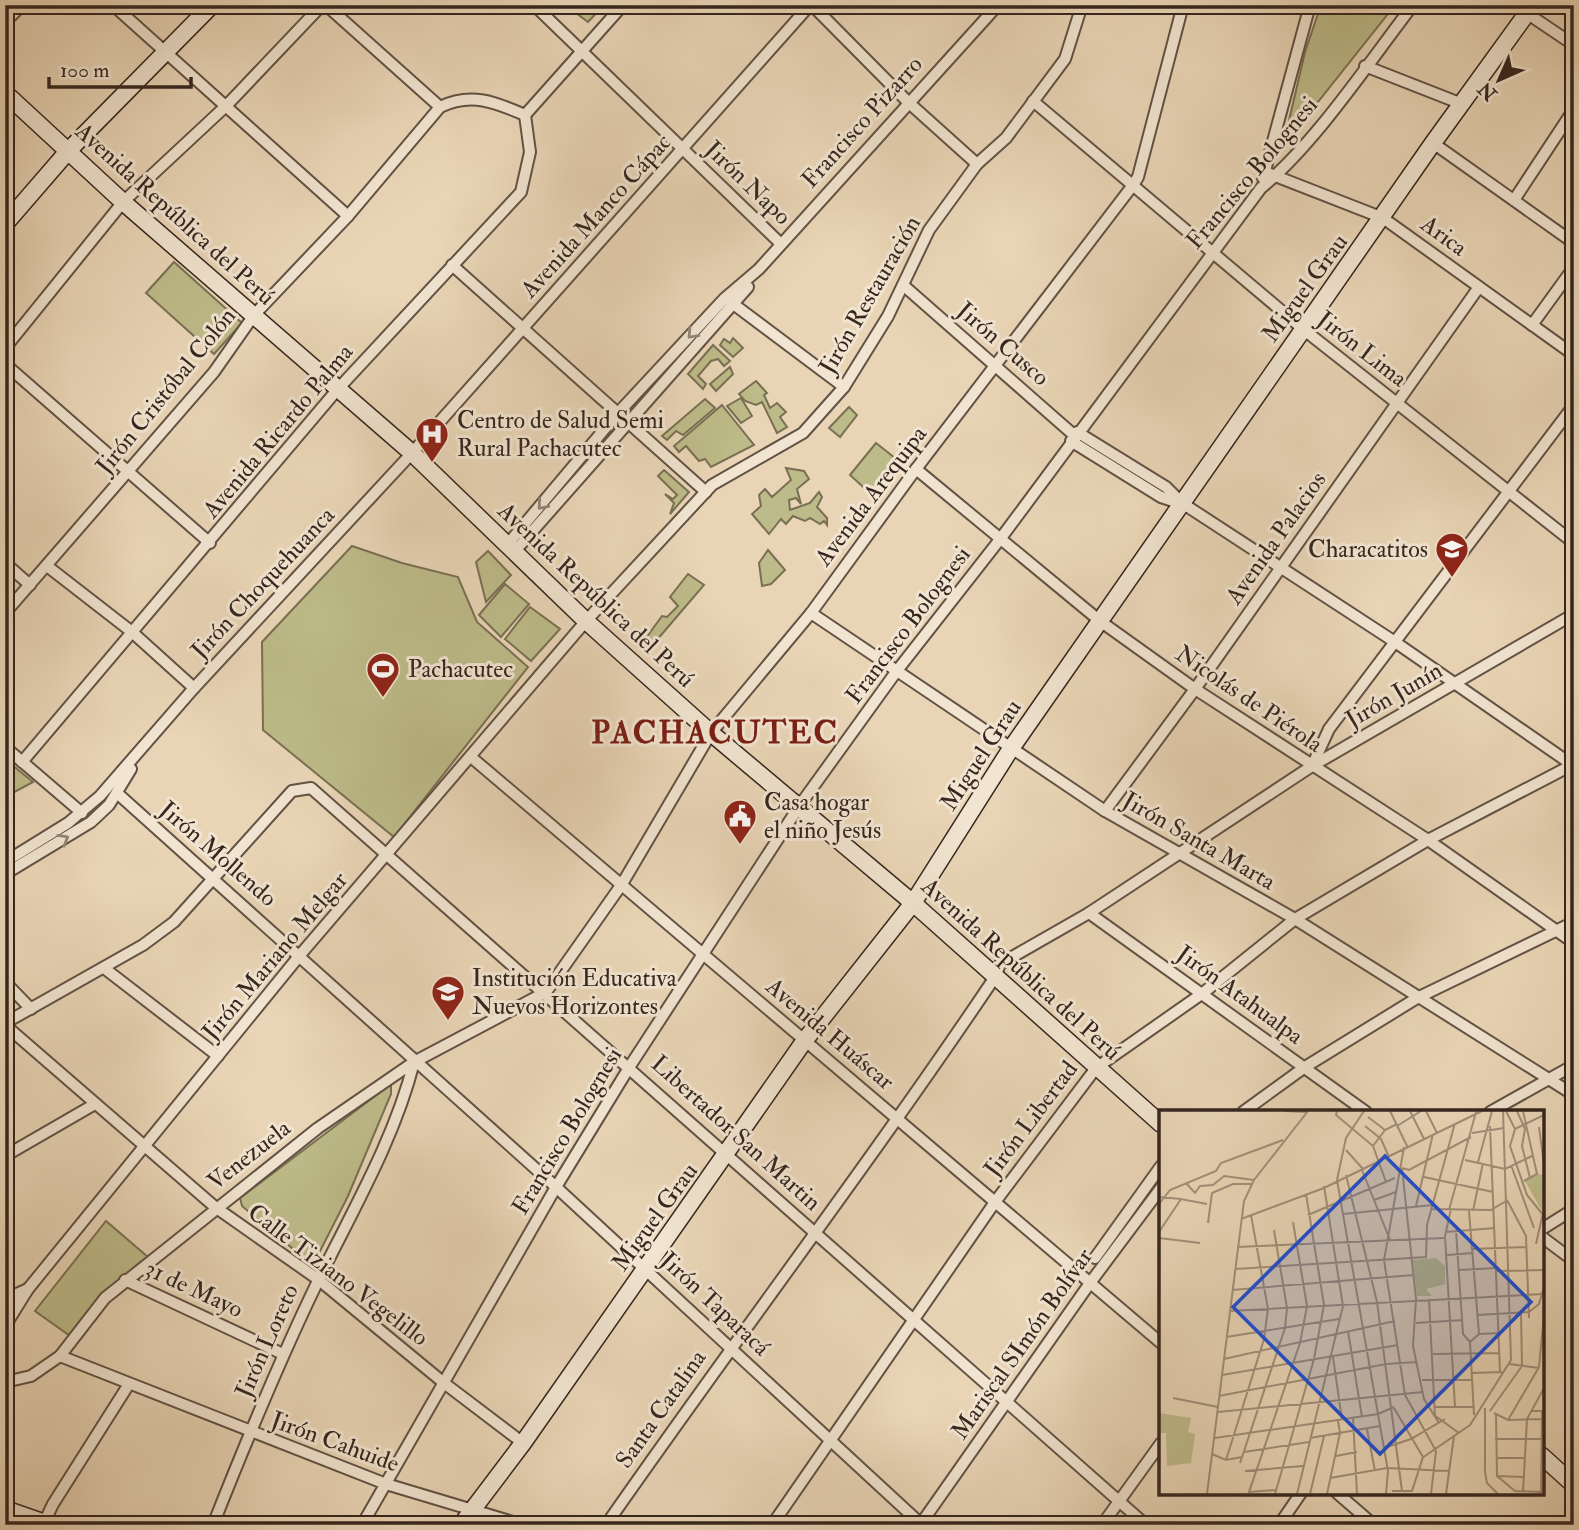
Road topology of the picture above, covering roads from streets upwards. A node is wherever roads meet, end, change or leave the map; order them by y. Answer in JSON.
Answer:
{"nodes":[{"id":1,"x":22,"y":5,"type":"edge"},
{"id":2,"x":113,"y":5,"type":"edge"},
{"id":3,"x":212,"y":5,"type":"edge"},
{"id":4,"x":324,"y":5,"type":"edge"},
{"id":5,"x":534,"y":5,"type":"edge"},
{"id":6,"x":623,"y":5,"type":"edge"},
{"id":7,"x":811,"y":5,"type":"edge"},
{"id":8,"x":998,"y":5,"type":"edge"},
{"id":9,"x":1082,"y":5,"type":"edge"},
{"id":10,"x":1183,"y":5,"type":"edge"},
{"id":11,"x":1310,"y":5,"type":"edge"},
{"id":12,"x":1413,"y":5,"type":"edge"},
{"id":13,"x":1529,"y":8,"type":"edge"},
{"id":14,"x":5,"y":22,"type":"edge"},
{"id":15,"x":1574,"y":45,"type":"edge"},
{"id":16,"x":583,"y":51,"type":"junction"},
{"id":17,"x":168,"y":52,"type":"junction"},
{"id":18,"x":1365,"y":66,"type":"junction"},
{"id":19,"x":5,"y":93,"type":"edge"},
{"id":20,"x":1033,"y":101,"type":"junction"},
{"id":21,"x":908,"y":102,"type":"junction"},
{"id":22,"x":1462,"y":104,"type":"junction"},
{"id":23,"x":227,"y":105,"type":"junction"},
{"id":24,"x":440,"y":107,"type":"junction"},
{"id":25,"x":1574,"y":110,"type":"edge"},
{"id":26,"x":525,"y":115,"type":"junction"},
{"id":27,"x":1433,"y":143,"type":"junction"},
{"id":28,"x":684,"y":149,"type":"junction"},
{"id":29,"x":69,"y":150,"type":"junction"},
{"id":30,"x":977,"y":164,"type":"junction"},
{"id":31,"x":1270,"y":174,"type":"junction"},
{"id":32,"x":1133,"y":185,"type":"junction"},
{"id":33,"x":1514,"y":200,"type":"junction"},
{"id":34,"x":124,"y":202,"type":"junction"},
{"id":35,"x":348,"y":216,"type":"junction"},
{"id":36,"x":1383,"y":218,"type":"junction"},
{"id":37,"x":5,"y":224,"type":"edge"},
{"id":38,"x":1574,"y":243,"type":"edge"},
{"id":39,"x":781,"y":244,"type":"junction"},
{"id":40,"x":1211,"y":254,"type":"junction"},
{"id":41,"x":452,"y":265,"type":"junction"},
{"id":42,"x":1574,"y":267,"type":"edge"},
{"id":43,"x":903,"y":285,"type":"junction"},
{"id":44,"x":1479,"y":287,"type":"junction"},
{"id":45,"x":730,"y":301,"type":"junction"},
{"id":46,"x":254,"y":315,"type":"junction"},
{"id":47,"x":1532,"y":325,"type":"junction"},
{"id":48,"x":523,"y":329,"type":"junction"},
{"id":49,"x":1303,"y":330,"type":"junction"},
{"id":50,"x":7,"y":342,"type":"edge"},
{"id":51,"x":1574,"y":355,"type":"edge"},
{"id":52,"x":5,"y":365,"type":"edge"},
{"id":53,"x":997,"y":367,"type":"junction"},
{"id":54,"x":844,"y":387,"type":"junction"},
{"id":55,"x":337,"y":390,"type":"junction"},
{"id":56,"x":1397,"y":402,"type":"junction"},
{"id":57,"x":1574,"y":405,"type":"edge"},
{"id":58,"x":618,"y":413,"type":"junction"},
{"id":59,"x":629,"y":424,"type":"junction"},
{"id":60,"x":1074,"y":436,"type":"junction"},
{"id":61,"x":412,"y":453,"type":"junction"},
{"id":62,"x":916,"y":469,"type":"junction"},
{"id":63,"x":129,"y":473,"type":"junction"},
{"id":64,"x":1510,"y":490,"type":"junction"},
{"id":65,"x":706,"y":492,"type":"junction"},
{"id":66,"x":1182,"y":503,"type":"junction"},
{"id":67,"x":1001,"y":538,"type":"junction"},
{"id":68,"x":210,"y":543,"type":"junction"},
{"id":69,"x":1574,"y":543,"type":"edge"},
{"id":70,"x":511,"y":549,"type":"junction"},
{"id":71,"x":5,"y":562,"type":"edge"},
{"id":72,"x":47,"y":566,"type":"junction"},
{"id":73,"x":1280,"y":566,"type":"junction"},
{"id":74,"x":30,"y":585,"type":"junction"},
{"id":75,"x":811,"y":612,"type":"junction"},
{"id":76,"x":5,"y":613,"type":"edge"},
{"id":77,"x":1574,"y":614,"type":"edge"},
{"id":78,"x":586,"y":621,"type":"junction"},
{"id":79,"x":1100,"y":621,"type":"junction"},
{"id":80,"x":132,"y":632,"type":"junction"},
{"id":81,"x":1395,"y":642,"type":"junction"},
{"id":82,"x":896,"y":672,"type":"junction"},
{"id":83,"x":1455,"y":684,"type":"junction"},
{"id":84,"x":194,"y":688,"type":"junction"},
{"id":85,"x":1195,"y":689,"type":"junction"},
{"id":86,"x":710,"y":733,"type":"junction"},
{"id":87,"x":148,"y":743,"type":"junction"},
{"id":88,"x":5,"y":747,"type":"edge"},
{"id":89,"x":1010,"y":750,"type":"junction"},
{"id":90,"x":471,"y":757,"type":"junction"},
{"id":91,"x":22,"y":762,"type":"junction"},
{"id":92,"x":1573,"y":765,"type":"edge"},
{"id":93,"x":1312,"y":766,"type":"junction"},
{"id":94,"x":117,"y":793,"type":"junction"},
{"id":95,"x":800,"y":805,"type":"junction"},
{"id":96,"x":1105,"y":811,"type":"junction"},
{"id":97,"x":82,"y":813,"type":"junction"},
{"id":98,"x":1429,"y":840,"type":"junction"},
{"id":99,"x":1180,"y":854,"type":"junction"},
{"id":100,"x":386,"y":857,"type":"junction"},
{"id":101,"x":5,"y":862,"type":"edge"},
{"id":102,"x":5,"y":874,"type":"edge"},
{"id":103,"x":213,"y":878,"type":"junction"},
{"id":104,"x":622,"y":884,"type":"junction"},
{"id":105,"x":913,"y":903,"type":"junction"},
{"id":106,"x":1089,"y":913,"type":"junction"},
{"id":107,"x":1294,"y":919,"type":"junction"},
{"id":108,"x":1574,"y":922,"type":"edge"},
{"id":109,"x":1556,"y":931,"type":"junction"},
{"id":110,"x":1574,"y":943,"type":"edge"},
{"id":111,"x":703,"y":953,"type":"junction"},
{"id":112,"x":300,"y":955,"type":"junction"},
{"id":113,"x":104,"y":968,"type":"junction"},
{"id":114,"x":995,"y":976,"type":"junction"},
{"id":115,"x":5,"y":982,"type":"edge"},
{"id":116,"x":546,"y":992,"type":"junction"},
{"id":117,"x":1203,"y":993,"type":"junction"},
{"id":118,"x":1417,"y":998,"type":"junction"},
{"id":119,"x":31,"y":1009,"type":"junction"},
{"id":120,"x":5,"y":1024,"type":"edge"},
{"id":121,"x":805,"y":1040,"type":"junction"},
{"id":122,"x":218,"y":1056,"type":"junction"},
{"id":123,"x":414,"y":1062,"type":"junction"},
{"id":124,"x":1574,"y":1065,"type":"edge"},
{"id":125,"x":630,"y":1066,"type":"junction"},
{"id":126,"x":1305,"y":1067,"type":"junction"},
{"id":127,"x":1096,"y":1068,"type":"junction"},
{"id":128,"x":1548,"y":1079,"type":"junction"},
{"id":129,"x":1574,"y":1095,"type":"edge"},
{"id":130,"x":95,"y":1104,"type":"junction"},
{"id":131,"x":1246,"y":1110,"type":"edge"},
{"id":132,"x":1363,"y":1110,"type":"edge"},
{"id":133,"x":1494,"y":1110,"type":"edge"},
{"id":134,"x":899,"y":1120,"type":"junction"},
{"id":135,"x":1159,"y":1122,"type":"edge"},
{"id":136,"x":146,"y":1147,"type":"junction"},
{"id":137,"x":728,"y":1154,"type":"junction"},
{"id":138,"x":5,"y":1156,"type":"edge"},
{"id":139,"x":1159,"y":1169,"type":"edge"},
{"id":140,"x":556,"y":1187,"type":"junction"},
{"id":141,"x":1159,"y":1191,"type":"edge"},
{"id":142,"x":995,"y":1202,"type":"junction"},
{"id":143,"x":215,"y":1207,"type":"junction"},
{"id":144,"x":1574,"y":1209,"type":"edge"},
{"id":145,"x":1544,"y":1228,"type":"edge"},
{"id":146,"x":816,"y":1232,"type":"junction"},
{"id":147,"x":1544,"y":1238,"type":"edge"},
{"id":148,"x":1096,"y":1258,"type":"dead end"},
{"id":149,"x":1574,"y":1261,"type":"edge"},
{"id":150,"x":645,"y":1269,"type":"junction"},
{"id":151,"x":125,"y":1280,"type":"junction"},
{"id":152,"x":318,"y":1280,"type":"junction"},
{"id":153,"x":1090,"y":1283,"type":"junction"},
{"id":154,"x":28,"y":1289,"type":"junction"},
{"id":155,"x":5,"y":1299,"type":"edge"},
{"id":156,"x":914,"y":1319,"type":"junction"},
{"id":157,"x":5,"y":1326,"type":"edge"},
{"id":158,"x":1159,"y":1341,"type":"edge"},
{"id":159,"x":730,"y":1347,"type":"junction"},
{"id":160,"x":283,"y":1354,"type":"junction"},
{"id":161,"x":60,"y":1356,"type":"junction"},
{"id":162,"x":5,"y":1382,"type":"edge"},
{"id":163,"x":444,"y":1383,"type":"junction"},
{"id":164,"x":129,"y":1384,"type":"junction"},
{"id":165,"x":1007,"y":1401,"type":"junction"},
{"id":166,"x":250,"y":1433,"type":"junction"},
{"id":167,"x":832,"y":1441,"type":"junction"},
{"id":168,"x":523,"y":1443,"type":"junction"},
{"id":169,"x":1159,"y":1446,"type":"edge"},
{"id":170,"x":1544,"y":1459,"type":"edge"},
{"id":171,"x":386,"y":1484,"type":"junction"},
{"id":172,"x":1574,"y":1485,"type":"edge"},
{"id":173,"x":1300,"y":1495,"type":"edge"},
{"id":174,"x":1339,"y":1495,"type":"edge"},
{"id":175,"x":1119,"y":1501,"type":"junction"},
{"id":176,"x":5,"y":1509,"type":"edge"},
{"id":177,"x":471,"y":1511,"type":"junction"},
{"id":178,"x":5,"y":1522,"type":"edge"},
{"id":179,"x":46,"y":1524,"type":"edge"},
{"id":180,"x":921,"y":1524,"type":"edge"},
{"id":181,"x":12,"y":1525,"type":"edge"},
{"id":182,"x":213,"y":1525,"type":"edge"},
{"id":183,"x":362,"y":1525,"type":"edge"},
{"id":184,"x":461,"y":1525,"type":"edge"},
{"id":185,"x":523,"y":1525,"type":"edge"},
{"id":186,"x":606,"y":1525,"type":"edge"},
{"id":187,"x":772,"y":1525,"type":"edge"},
{"id":188,"x":1102,"y":1525,"type":"edge"},
{"id":189,"x":1146,"y":1525,"type":"edge"},
{"id":190,"x":1279,"y":1525,"type":"edge"},
{"id":191,"x":1374,"y":1525,"type":"edge"}],
"edges":[{"from":1,"to":14,"type":"street"},
{"from":2,"to":17,"type":"street"},
{"from":3,"to":17,"type":"street"},
{"from":4,"to":23,"type":"street"},
{"from":4,"to":24,"type":"street"},
{"from":5,"to":16,"type":"street","name":"Jirón Napo"},
{"from":6,"to":16,"type":"street"},
{"from":7,"to":21,"type":"street"},
{"from":7,"to":28,"type":"street","name":"Avenida Manco Cápac"},
{"from":8,"to":21,"type":"street","name":"Francisco Pizarro"},
{"from":9,"to":20,"type":"street","name":"Jirón Restauración"},
{"from":10,"to":32,"type":"street","name":"Avenida Arequipa"},
{"from":11,"to":31,"type":"street"},
{"from":12,"to":18,"type":"street","name":"Francisco Bolognesi"},
{"from":13,"to":15,"type":"street"},
{"from":13,"to":22,"type":"street","name":"Miguel Grau"},
{"from":16,"to":26,"type":"street"},
{"from":16,"to":28,"type":"street","name":"Jirón Napo"},
{"from":17,"to":23,"type":"street"},
{"from":17,"to":29,"type":"street"},
{"from":18,"to":22,"type":"street"},
{"from":18,"to":31,"type":"street","name":"Francisco Bolognesi"},
{"from":19,"to":29,"type":"street","name":"Avenida República del Perú"},
{"from":20,"to":30,"type":"street","name":"Jirón Restauración"},
{"from":20,"to":32,"type":"street","name":"Jirón Lima"},
{"from":21,"to":30,"type":"street"},
{"from":21,"to":39,"type":"street","name":"Francisco Pizarro"},
{"from":22,"to":27,"type":"street","name":"Miguel Grau"},
{"from":23,"to":34,"type":"street"},
{"from":23,"to":35,"type":"street"},
{"from":24,"to":26,"type":"street"},
{"from":24,"to":35,"type":"street","name":"Jirón Cristóbal Colón"},
{"from":25,"to":33,"type":"street"},
{"from":26,"to":41,"type":"street","name":"Avenida Ricardo Palma"},
{"from":27,"to":33,"type":"street"},
{"from":27,"to":36,"type":"street","name":"Miguel Grau"},
{"from":28,"to":39,"type":"street","name":"Jirón Napo"},
{"from":28,"to":48,"type":"street","name":"Avenida Manco Cápac"},
{"from":29,"to":34,"type":"street","name":"Avenida República del Perú"},
{"from":29,"to":37,"type":"street"},
{"from":30,"to":43,"type":"street","name":"Jirón Restauración"},
{"from":31,"to":36,"type":"street","name":"Arica"},
{"from":31,"to":40,"type":"street","name":"Francisco Bolognesi"},
{"from":32,"to":40,"type":"street","name":"Jirón Lima"},
{"from":32,"to":53,"type":"street","name":"Avenida Arequipa"},
{"from":33,"to":38,"type":"street"},
{"from":34,"to":46,"type":"street","name":"Avenida República del Perú"},
{"from":34,"to":50,"type":"street"},
{"from":35,"to":46,"type":"street","name":"Jirón Cristóbal Colón"},
{"from":36,"to":44,"type":"street","name":"Arica"},
{"from":36,"to":49,"type":"street","name":"Miguel Grau"},
{"from":39,"to":45,"type":"street","name":"Francisco Pizarro"},
{"from":40,"to":49,"type":"street","name":"Jirón Lima"},
{"from":40,"to":60,"type":"street","name":"Francisco Bolognesi"},
{"from":41,"to":48,"type":"street"},
{"from":41,"to":55,"type":"street","name":"Avenida Ricardo Palma"},
{"from":42,"to":47,"type":"street"},
{"from":43,"to":53,"type":"street","name":"Jirón Cusco"},
{"from":43,"to":54,"type":"street","name":"Jirón Restauración"},
{"from":44,"to":47,"type":"street","name":"Arica"},
{"from":44,"to":56,"type":"street","name":"Avenida Palacios"},
{"from":45,"to":54,"type":"street"},
{"from":45,"to":58,"type":"street","name":"Francisco Pizarro","one_way":true},
{"from":45,"to":59,"type":"street","name":"Francisco Pizarro"},
{"from":46,"to":55,"type":"street","name":"Avenida República del Perú"},
{"from":46,"to":63,"type":"street","name":"Jirón Cristóbal Colón"},
{"from":47,"to":51,"type":"street","name":"Arica"},
{"from":48,"to":58,"type":"street"},
{"from":48,"to":61,"type":"street","name":"Avenida Manco Cápac"},
{"from":49,"to":56,"type":"street","name":"Jirón Lima"},
{"from":49,"to":66,"type":"street","name":"Miguel Grau"},
{"from":52,"to":63,"type":"street"},
{"from":53,"to":60,"type":"street","name":"Jirón Cusco"},
{"from":53,"to":62,"type":"street","name":"Avenida Arequipa"},
{"from":54,"to":65,"type":"street","name":"Jirón Restauración"},
{"from":55,"to":61,"type":"street","name":"Avenida República del Perú"},
{"from":55,"to":68,"type":"street","name":"Avenida Ricardo Palma"},
{"from":56,"to":64,"type":"street","name":"Jirón Lima"},
{"from":56,"to":73,"type":"street","name":"Avenida Palacios"},
{"from":57,"to":64,"type":"street"},
{"from":58,"to":59,"type":"street"},
{"from":58,"to":70,"type":"street","name":"Francisco Pizarro","one_way":true},
{"from":59,"to":65,"type":"street"},
{"from":59,"to":70,"type":"street","name":"Francisco Pizarro"},
{"from":60,"to":66,"type":"street","name":"Jirón Cusco"},
{"from":60,"to":67,"type":"street","name":"Francisco Bolognesi"},
{"from":61,"to":70,"type":"street","name":"Avenida República del Perú"},
{"from":61,"to":84,"type":"street","name":"Jirón Choquehuanca"},
{"from":62,"to":67,"type":"street","name":"Nicolás de Piérola"},
{"from":62,"to":75,"type":"street","name":"Avenida Arequipa"},
{"from":63,"to":68,"type":"street"},
{"from":63,"to":72,"type":"street","name":"Jirón Cristóbal Colón"},
{"from":64,"to":69,"type":"street","name":"Jirón Lima"},
{"from":64,"to":81,"type":"street"},
{"from":65,"to":78,"type":"street","name":"Jirón Restauración"},
{"from":66,"to":73,"type":"street","name":"Jirón Cusco"},
{"from":66,"to":79,"type":"street","name":"Miguel Grau"},
{"from":67,"to":79,"type":"street","name":"Nicolás de Piérola"},
{"from":67,"to":82,"type":"street","name":"Francisco Bolognesi"},
{"from":68,"to":80,"type":"street","name":"Avenida Ricardo Palma"},
{"from":70,"to":78,"type":"street","name":"Avenida República del Perú"},
{"from":71,"to":74,"type":"street"},
{"from":72,"to":74,"type":"street","name":"Jirón Cristóbal Colón"},
{"from":72,"to":80,"type":"street"},
{"from":73,"to":81,"type":"street","name":"Jirón Cusco"},
{"from":73,"to":85,"type":"street","name":"Avenida Palacios"},
{"from":74,"to":76,"type":"street","name":"Jirón Cristóbal Colón"},
{"from":75,"to":82,"type":"street","name":"Jirón Santa Marta"},
{"from":75,"to":86,"type":"street","name":"Avenida Arequipa"},
{"from":77,"to":83,"type":"street","name":"Jirón Junín"},
{"from":78,"to":86,"type":"street","name":"Avenida República del Perú"},
{"from":78,"to":90,"type":"street","name":"Jirón Mariano Melgar"},
{"from":79,"to":85,"type":"street","name":"Nicolás de Piérola"},
{"from":79,"to":89,"type":"street","name":"Miguel Grau"},
{"from":80,"to":84,"type":"street"},
{"from":80,"to":91,"type":"street","name":"Avenida Ricardo Palma"},
{"from":81,"to":83,"type":"street","name":"Jirón Cusco"},
{"from":81,"to":93,"type":"street"},
{"from":82,"to":89,"type":"street","name":"Jirón Santa Marta"},
{"from":82,"to":95,"type":"street","name":"Francisco Bolognesi"},
{"from":83,"to":92,"type":"street","name":"Jirón Cusco"},
{"from":83,"to":93,"type":"street","name":"Jirón Junín"},
{"from":84,"to":87,"type":"street","name":"Jirón Choquehuanca"},
{"from":85,"to":93,"type":"street","name":"Nicolás de Piérola"},
{"from":85,"to":96,"type":"street","name":"Avenida Palacios"},
{"from":86,"to":95,"type":"street","name":"Avenida República del Perú"},
{"from":86,"to":104,"type":"street","name":"Avenida Arequipa"},
{"from":87,"to":94,"type":"street","name":"Jirón Choquehuanca"},
{"from":87,"to":97,"type":"street","name":"Jirón Choquehuanca"},
{"from":88,"to":91,"type":"street"},
{"from":89,"to":96,"type":"street","name":"Jirón Santa Marta"},
{"from":89,"to":105,"type":"street","name":"Miguel Grau"},
{"from":90,"to":100,"type":"street","name":"Jirón Mariano Melgar"},
{"from":90,"to":104,"type":"street","name":"Avenida Huáscar"},
{"from":91,"to":97,"type":"street"},
{"from":92,"to":98,"type":"street","name":"Jirón Libertad"},
{"from":93,"to":98,"type":"street","name":"Nicolás de Piérola"},
{"from":93,"to":99,"type":"street","name":"Jirón Junín"},
{"from":102,"to":94,"type":"street","name":"Jirón Choquehuanca","one_way":true},
{"from":94,"to":103,"type":"street","name":"Jirón Mollendo"},
{"from":95,"to":105,"type":"street","name":"Avenida República del Perú"},
{"from":95,"to":111,"type":"street","name":"Francisco Bolognesi"},
{"from":96,"to":99,"type":"street","name":"Jirón Santa Marta"},
{"from":97,"to":101,"type":"street","name":"Jirón Choquehuanca"},
{"from":98,"to":107,"type":"street","name":"Jirón Libertad"},
{"from":98,"to":109,"type":"street","name":"Nicolás de Piérola"},
{"from":99,"to":106,"type":"street","name":"Jirón Junín"},
{"from":99,"to":107,"type":"street","name":"Jirón Santa Marta"},
{"from":100,"to":103,"type":"street","name":"Libertador San Martin"},
{"from":100,"to":112,"type":"street","name":"Jirón Mariano Melgar"},
{"from":100,"to":116,"type":"street","name":"Libertador San Martin"},
{"from":103,"to":112,"type":"street","name":"Jirón Mollendo"},
{"from":103,"to":113,"type":"street"},
{"from":104,"to":111,"type":"street","name":"Avenida Huáscar"},
{"from":104,"to":116,"type":"street","name":"Avenida Arequipa"},
{"from":105,"to":114,"type":"street","name":"Avenida República del Perú"},
{"from":105,"to":121,"type":"street","name":"Miguel Grau"},
{"from":106,"to":114,"type":"street","name":"Jirón Junín"},
{"from":106,"to":117,"type":"street","name":"Jirón Atahualpa"},
{"from":107,"to":117,"type":"street","name":"Jirón Libertad"},
{"from":107,"to":118,"type":"street","name":"Jirón Santa Marta"},
{"from":108,"to":109,"type":"street"},
{"from":109,"to":110,"type":"street","name":"Nicolás de Piérola"},
{"from":109,"to":118,"type":"street"},
{"from":111,"to":121,"type":"street","name":"Avenida Huáscar"},
{"from":111,"to":125,"type":"street","name":"Francisco Bolognesi"},
{"from":112,"to":122,"type":"street","name":"Jirón Mariano Melgar"},
{"from":112,"to":123,"type":"street","name":"Jirón Mollendo"},
{"from":113,"to":119,"type":"street"},
{"from":113,"to":122,"type":"street"},
{"from":114,"to":127,"type":"street","name":"Avenida República del Perú"},
{"from":114,"to":134,"type":"street","name":"Santa Catalina"},
{"from":115,"to":119,"type":"street"},
{"from":116,"to":123,"type":"street","name":"Venezuela"},
{"from":116,"to":125,"type":"street","name":"Libertador San Martin"},
{"from":117,"to":126,"type":"street","name":"Jirón Atahualpa"},
{"from":117,"to":127,"type":"street","name":"Jirón Libertad"},
{"from":118,"to":126,"type":"street"},
{"from":118,"to":128,"type":"street","name":"Jirón Santa Marta"},
{"from":119,"to":120,"type":"street"},
{"from":120,"to":130,"type":"street","name":"Calle Tiziano Vegelillo"},
{"from":121,"to":134,"type":"street","name":"Avenida Huáscar"},
{"from":121,"to":137,"type":"street","name":"Miguel Grau"},
{"from":122,"to":136,"type":"street","name":"Jirón Mariano Melgar"},
{"from":123,"to":140,"type":"street","name":"Jirón Taparacá"},
{"from":123,"to":143,"type":"street","name":"Venezuela"},
{"from":123,"to":152,"type":"street","name":"Jirón Loreto"},
{"from":124,"to":128,"type":"street"},
{"from":125,"to":137,"type":"street","name":"Libertador San Martin"},
{"from":125,"to":140,"type":"street","name":"Francisco Bolognesi"},
{"from":126,"to":131,"type":"street"},
{"from":126,"to":132,"type":"street","name":"Jirón Atahualpa"},
{"from":127,"to":135,"type":"street","name":"Avenida República del Perú"},
{"from":127,"to":142,"type":"street","name":"Jirón Libertad"},
{"from":128,"to":129,"type":"street","name":"Jirón Santa Marta"},
{"from":128,"to":133,"type":"street"},
{"from":130,"to":136,"type":"street","name":"Calle Tiziano Vegelillo"},
{"from":130,"to":138,"type":"street"},
{"from":134,"to":142,"type":"street","name":"Avenida Huáscar"},
{"from":134,"to":146,"type":"street","name":"Santa Catalina"},
{"from":136,"to":143,"type":"street","name":"Calle Tiziano Vegelillo"},
{"from":136,"to":154,"type":"street","name":"Jirón Mariano Melgar"},
{"from":137,"to":146,"type":"street","name":"Libertador San Martin"},
{"from":137,"to":150,"type":"street","name":"Miguel Grau"},
{"from":139,"to":148,"type":"street"},
{"from":140,"to":150,"type":"street","name":"Jirón Taparacá"},
{"from":140,"to":163,"type":"street","name":"Francisco Bolognesi"},
{"from":141,"to":153,"type":"street","name":"Mariscal SImón Bolívar"},
{"from":142,"to":153,"type":"street","name":"Avenida Huáscar"},
{"from":142,"to":156,"type":"street","name":"Jirón Libertad"},
{"from":143,"to":151,"type":"street","name":"Venezuela"},
{"from":143,"to":152,"type":"street","name":"Calle Tiziano Vegelillo"},
{"from":144,"to":145,"type":"street"},
{"from":146,"to":156,"type":"street","name":"Libertador San Martin"},
{"from":146,"to":159,"type":"street","name":"Santa Catalina"},
{"from":147,"to":149,"type":"street"},
{"from":150,"to":159,"type":"street","name":"Jirón Taparacá"},
{"from":150,"to":168,"type":"street","name":"Miguel Grau"},
{"from":151,"to":160,"type":"street","name":"31 de Mayo"},
{"from":151,"to":161,"type":"street","name":"Venezuela"},
{"from":152,"to":160,"type":"street","name":"Jirón Loreto"},
{"from":152,"to":163,"type":"street","name":"Calle Tiziano Vegelillo"},
{"from":153,"to":158,"type":"street","name":"Avenida Huáscar"},
{"from":153,"to":165,"type":"street","name":"Mariscal SImón Bolívar"},
{"from":154,"to":155,"type":"street"},
{"from":154,"to":157,"type":"street","name":"Jirón Mariano Melgar"},
{"from":156,"to":165,"type":"street","name":"Libertador San Martin"},
{"from":156,"to":167,"type":"street","name":"Jirón Libertad"},
{"from":159,"to":167,"type":"street","name":"Jirón Taparacá"},
{"from":159,"to":186,"type":"street","name":"Santa Catalina"},
{"from":160,"to":166,"type":"street","name":"Jirón Loreto"},
{"from":161,"to":162,"type":"street","name":"Venezuela"},
{"from":161,"to":164,"type":"street","name":"Jirón Cahuide"},
{"from":163,"to":168,"type":"street","name":"Calle Tiziano Vegelillo"},
{"from":163,"to":171,"type":"street","name":"Francisco Bolognesi"},
{"from":164,"to":166,"type":"street","name":"Jirón Cahuide"},
{"from":164,"to":179,"type":"street"},
{"from":165,"to":175,"type":"street","name":"Libertador San Martin"},
{"from":165,"to":180,"type":"street","name":"Mariscal SImón Bolívar"},
{"from":166,"to":171,"type":"street","name":"Jirón Cahuide"},
{"from":166,"to":182,"type":"street","name":"Jirón Loreto"},
{"from":167,"to":180,"type":"street","name":"Jirón Taparacá"},
{"from":167,"to":187,"type":"street","name":"Jirón Libertad"},
{"from":168,"to":177,"type":"street","name":"Miguel Grau"},
{"from":169,"to":175,"type":"street"},
{"from":170,"to":172,"type":"street"},
{"from":171,"to":177,"type":"street","name":"Jirón Cahuide"},
{"from":171,"to":183,"type":"street","name":"Francisco Bolognesi"},
{"from":173,"to":190,"type":"street"},
{"from":174,"to":191,"type":"street"},
{"from":175,"to":188,"type":"street"},
{"from":175,"to":189,"type":"street","name":"Libertador San Martin"},
{"from":176,"to":179,"type":"street"},
{"from":177,"to":184,"type":"street","name":"Miguel Grau"},
{"from":177,"to":185,"type":"street","name":"Jirón Cahuide"},
{"from":178,"to":181,"type":"street"}]}
